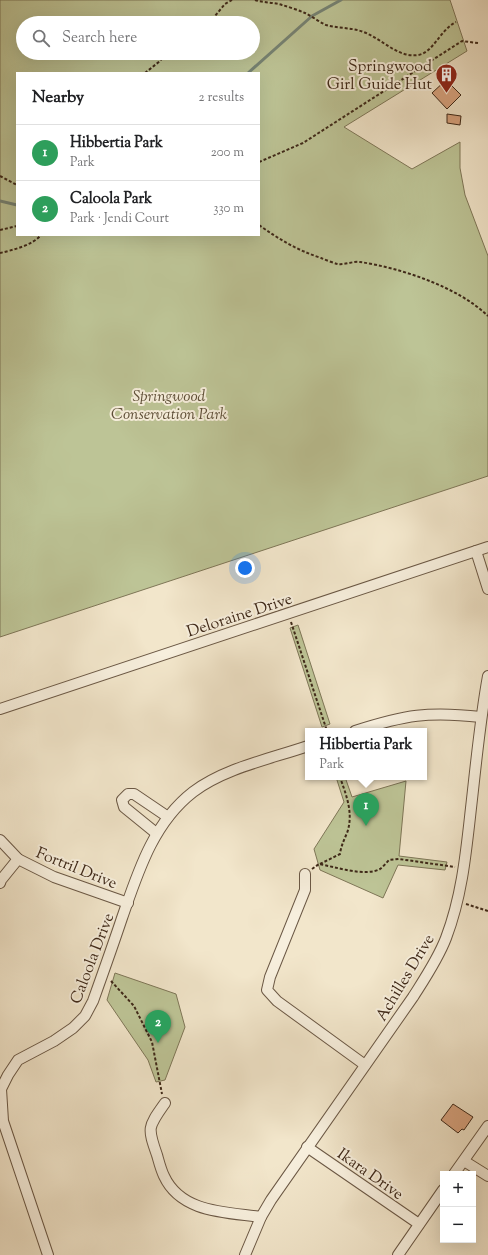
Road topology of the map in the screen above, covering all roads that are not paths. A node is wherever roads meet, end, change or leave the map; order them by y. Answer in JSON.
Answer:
{"nodes":[{"id":1,"x":488,"y":547,"type":"edge"},
{"id":2,"x":476,"y":551,"type":"junction"},
{"id":3,"x":488,"y":589,"type":"edge"},
{"id":4,"x":488,"y":676,"type":"edge"},
{"id":5,"x":0,"y":709,"type":"edge"},
{"id":6,"x":481,"y":717,"type":"junction"},
{"id":7,"x":365,"y":728,"type":"edge"},
{"id":8,"x":305,"y":747,"type":"edge"},
{"id":9,"x":168,"y":817,"type":"junction"},
{"id":10,"x":156,"y":833,"type":"junction"},
{"id":11,"x":0,"y":840,"type":"edge"},
{"id":12,"x":18,"y":859,"type":"junction"},
{"id":13,"x":305,"y":874,"type":"road end"},
{"id":14,"x":0,"y":883,"type":"edge"},
{"id":15,"x":128,"y":903,"type":"junction"},
{"id":16,"x":365,"y":1065,"type":"junction"},
{"id":17,"x":165,"y":1103,"type":"road end"},
{"id":18,"x":488,"y":1126,"type":"edge"},
{"id":19,"x":307,"y":1146,"type":"junction"},
{"id":20,"x":464,"y":1161,"type":"junction"},
{"id":21,"x":456,"y":1171,"type":"edge"},
{"id":22,"x":488,"y":1176,"type":"edge"},
{"id":23,"x":440,"y":1194,"type":"edge"},
{"id":24,"x":261,"y":1217,"type":"junction"},
{"id":25,"x":419,"y":1224,"type":"junction"},
{"id":26,"x":48,"y":1255,"type":"edge"},
{"id":27,"x":245,"y":1255,"type":"edge"},
{"id":28,"x":398,"y":1255,"type":"edge"}],
"edges":[{"from":1,"to":2,"type":"street","name":"Deloraine Drive"},
{"from":2,"to":3,"type":"street"},
{"from":2,"to":5,"type":"street","name":"Deloraine Drive"},
{"from":4,"to":6,"type":"street","name":"Achilles Drive"},
{"from":6,"to":7,"type":"street"},
{"from":6,"to":16,"type":"street","name":"Achilles Drive"},
{"from":8,"to":9,"type":"street","name":"Caloola Drive"},
{"from":9,"to":10,"type":"street","name":"Caloola Drive"},
{"from":9,"to":10,"type":"street"},
{"from":10,"to":15,"type":"street","name":"Caloola Drive"},
{"from":11,"to":12,"type":"street","name":"Fortril Drive"},
{"from":12,"to":14,"type":"street"},
{"from":12,"to":15,"type":"street","name":"Fortril Drive"},
{"from":13,"to":16,"type":"street"},
{"from":15,"to":26,"type":"street","name":"Caloola Drive"},
{"from":16,"to":19,"type":"street","name":"Achilles Drive"},
{"from":17,"to":24,"type":"street"},
{"from":18,"to":20,"type":"street"},
{"from":19,"to":24,"type":"street","name":"Achilles Drive"},
{"from":19,"to":25,"type":"street","name":"Ikara Drive"},
{"from":20,"to":21,"type":"street"},
{"from":20,"to":22,"type":"street"},
{"from":23,"to":25,"type":"street"},
{"from":24,"to":27,"type":"street","name":"Achilles Drive"},
{"from":25,"to":28,"type":"street"}]}
